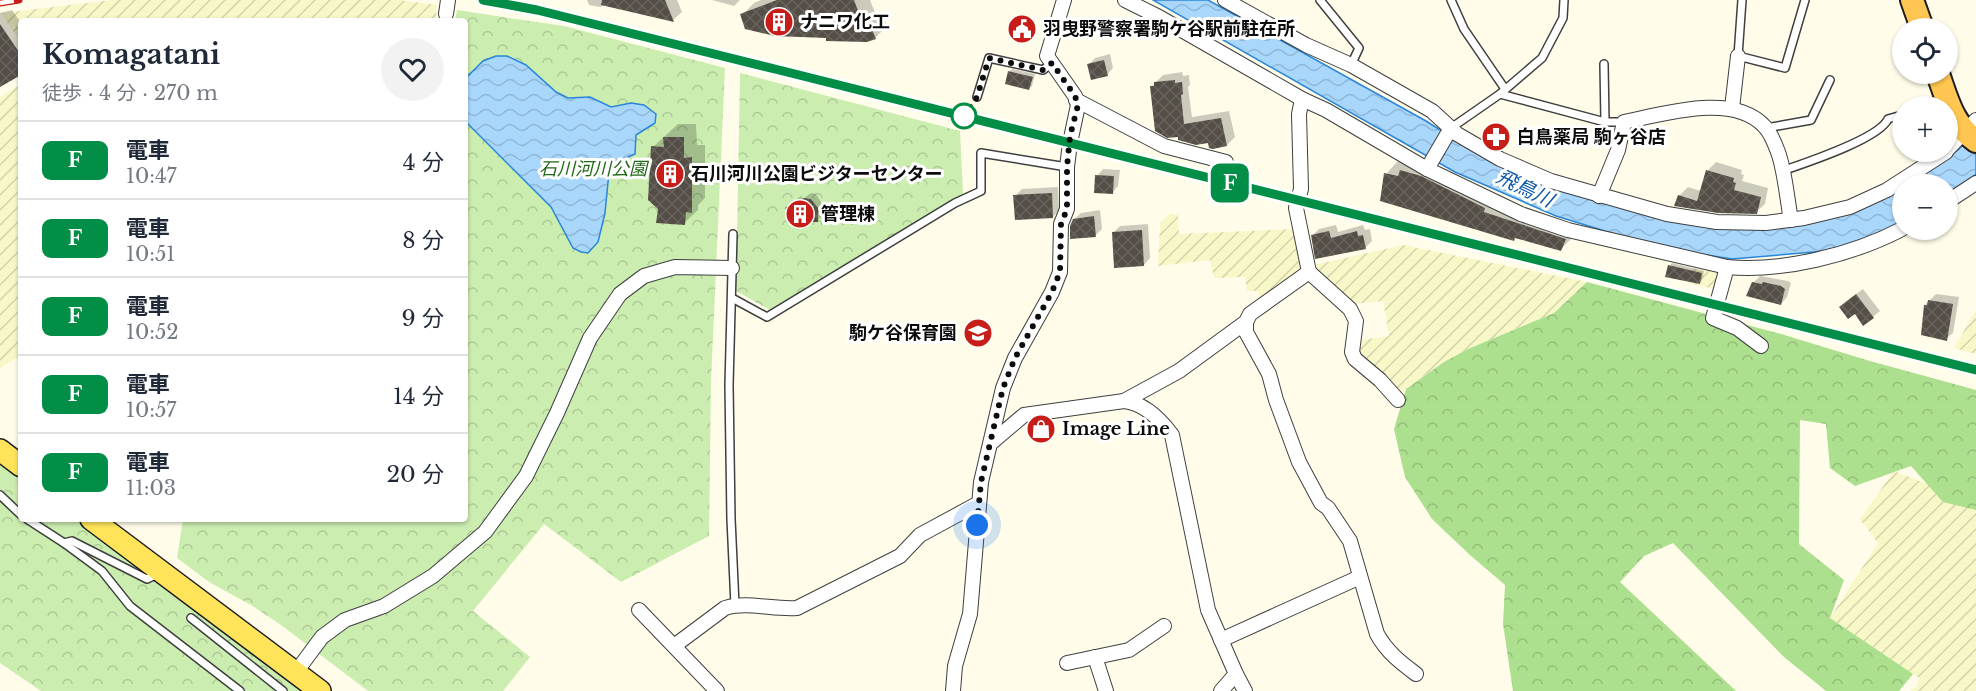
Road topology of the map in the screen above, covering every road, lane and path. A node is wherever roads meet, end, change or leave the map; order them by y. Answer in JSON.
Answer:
{"nodes":[{"id":1,"x":1064,"y":0,"type":"edge"},
{"id":2,"x":1125,"y":0,"type":"edge"},
{"id":3,"x":1225,"y":0,"type":"edge"},
{"id":4,"x":1320,"y":0,"type":"edge"},
{"id":5,"x":1451,"y":0,"type":"edge"},
{"id":6,"x":1564,"y":0,"type":"edge"},
{"id":7,"x":1742,"y":0,"type":"edge"},
{"id":8,"x":1805,"y":0,"type":"edge"},
{"id":9,"x":1912,"y":0,"type":"edge"},
{"id":10,"x":1918,"y":18,"type":"edge"},
{"id":11,"x":1738,"y":56,"type":"junction"},
{"id":12,"x":1052,"y":63,"type":"junction"},
{"id":13,"x":1604,"y":64,"type":"dead end"},
{"id":14,"x":1351,"y":65,"type":"junction"},
{"id":15,"x":1830,"y":81,"type":"dead end"},
{"id":16,"x":1503,"y":92,"type":"junction"},
{"id":17,"x":977,"y":97,"type":"dead end"},
{"id":18,"x":1302,"y":99,"type":"junction"},
{"id":19,"x":1076,"y":100,"type":"junction"},
{"id":20,"x":1732,"y":108,"type":"junction"},
{"id":21,"x":1958,"y":114,"type":"edge"},
{"id":22,"x":1892,"y":118,"type":"edge"},
{"id":23,"x":1605,"y":122,"type":"junction"},
{"id":24,"x":1624,"y":122,"type":"junction"},
{"id":25,"x":1766,"y":128,"type":"junction"},
{"id":26,"x":1450,"y":130,"type":"junction"},
{"id":27,"x":1971,"y":132,"type":"edge"},
{"id":28,"x":1958,"y":142,"type":"edge"},
{"id":29,"x":1226,"y":162,"type":"dead end"},
{"id":30,"x":1929,"y":162,"type":"edge"},
{"id":31,"x":1067,"y":167,"type":"junction"},
{"id":32,"x":1428,"y":167,"type":"junction"},
{"id":33,"x":1782,"y":171,"type":"junction"},
{"id":34,"x":1976,"y":183,"type":"edge"},
{"id":35,"x":1958,"y":195,"type":"edge"},
{"id":36,"x":1599,"y":196,"type":"junction"},
{"id":37,"x":1791,"y":220,"type":"junction"},
{"id":38,"x":733,"y":234,"type":"dead end"},
{"id":39,"x":1892,"y":234,"type":"edge"},
{"id":40,"x":1727,"y":267,"type":"junction"},
{"id":41,"x":732,"y":268,"type":"junction"},
{"id":42,"x":1309,"y":272,"type":"junction"},
{"id":43,"x":732,"y":298,"type":"junction"},
{"id":44,"x":1246,"y":322,"type":"junction"},
{"id":45,"x":1761,"y":346,"type":"dead end"},
{"id":46,"x":1398,"y":400,"type":"dead end"},
{"id":47,"x":1124,"y":401,"type":"junction"},
{"id":48,"x":991,"y":442,"type":"junction"},
{"id":49,"x":0,"y":450,"type":"edge"},
{"id":50,"x":18,"y":464,"type":"edge"},
{"id":51,"x":0,"y":495,"type":"edge"},
{"id":52,"x":979,"y":503,"type":"junction"},
{"id":53,"x":18,"y":512,"type":"edge"},
{"id":54,"x":32,"y":522,"type":"edge"},
{"id":55,"x":95,"y":522,"type":"edge"},
{"id":56,"x":64,"y":543,"type":"junction"},
{"id":57,"x":161,"y":572,"type":"junction"},
{"id":58,"x":1360,"y":577,"type":"junction"},
{"id":59,"x":735,"y":605,"type":"junction"},
{"id":60,"x":639,"y":610,"type":"dead end"},
{"id":61,"x":191,"y":618,"type":"dead end"},
{"id":62,"x":1164,"y":626,"type":"dead end"},
{"id":63,"x":1221,"y":640,"type":"junction"},
{"id":64,"x":674,"y":646,"type":"junction"},
{"id":65,"x":1095,"y":657,"type":"junction"},
{"id":66,"x":1067,"y":663,"type":"dead end"},
{"id":67,"x":296,"y":672,"type":"junction"},
{"id":68,"x":1236,"y":674,"type":"junction"},
{"id":69,"x":1416,"y":674,"type":"dead end"},
{"id":70,"x":240,"y":691,"type":"edge"},
{"id":71,"x":283,"y":691,"type":"edge"},
{"id":72,"x":320,"y":691,"type":"edge"},
{"id":73,"x":717,"y":691,"type":"edge"},
{"id":74,"x":953,"y":691,"type":"edge"},
{"id":75,"x":1106,"y":691,"type":"edge"},
{"id":76,"x":1221,"y":691,"type":"edge"},
{"id":77,"x":1245,"y":691,"type":"edge"}],
"edges":[{"from":1,"to":12,"type":"street"},
{"from":2,"to":18,"type":"street"},
{"from":3,"to":14,"type":"street"},
{"from":4,"to":14,"type":"lane"},
{"from":5,"to":16,"type":"lane"},
{"from":6,"to":16,"type":"lane"},
{"from":7,"to":11,"type":"lane"},
{"from":8,"to":11,"type":"lane"},
{"from":9,"to":10,"type":"highway"},
{"from":11,"to":20,"type":"street"},
{"from":12,"to":17,"type":"lane"},
{"from":12,"to":19,"type":"street"},
{"from":13,"to":23,"type":"lane"},
{"from":14,"to":26,"type":"street"},
{"from":15,"to":25,"type":"lane"},
{"from":16,"to":23,"type":"lane"},
{"from":16,"to":26,"type":"lane"},
{"from":18,"to":32,"type":"street"},
{"from":18,"to":42,"type":"street"},
{"from":19,"to":29,"type":"street"},
{"from":19,"to":31,"type":"street"},
{"from":20,"to":24,"type":"street"},
{"from":20,"to":25,"type":"street"},
{"from":21,"to":27,"type":"highway"},
{"from":22,"to":33,"type":"lane"},
{"from":23,"to":24,"type":"lane"},
{"from":24,"to":36,"type":"street"},
{"from":25,"to":33,"type":"street"},
{"from":26,"to":32,"type":"street"},
{"from":26,"to":36,"type":"street"},
{"from":27,"to":28,"type":"street"},
{"from":30,"to":37,"type":"street"},
{"from":31,"to":43,"type":"lane"},
{"from":31,"to":48,"type":"street"},
{"from":32,"to":40,"type":"street"},
{"from":33,"to":37,"type":"street"},
{"from":34,"to":35,"type":"street"},
{"from":36,"to":37,"type":"street"},
{"from":38,"to":41,"type":"lane"},
{"from":39,"to":40,"type":"street"},
{"from":40,"to":45,"type":"street"},
{"from":41,"to":43,"type":"lane"},
{"from":41,"to":67,"type":"street"},
{"from":42,"to":44,"type":"street"},
{"from":42,"to":46,"type":"street"},
{"from":43,"to":59,"type":"lane"},
{"from":44,"to":47,"type":"street"},
{"from":44,"to":58,"type":"street"},
{"from":47,"to":48,"type":"street"},
{"from":47,"to":63,"type":"street"},
{"from":48,"to":52,"type":"street"},
{"from":49,"to":50,"type":"main road"},
{"from":51,"to":53,"type":"lane"},
{"from":52,"to":59,"type":"street"},
{"from":52,"to":74,"type":"street"},
{"from":54,"to":56,"type":"lane"},
{"from":55,"to":57,"type":"main road"},
{"from":56,"to":57,"type":"lane"},
{"from":56,"to":70,"type":"lane"},
{"from":57,"to":67,"type":"main road"},
{"from":58,"to":63,"type":"street"},
{"from":58,"to":69,"type":"street"},
{"from":59,"to":64,"type":"street"},
{"from":60,"to":64,"type":"street"},
{"from":61,"to":71,"type":"lane"},
{"from":62,"to":65,"type":"street"},
{"from":63,"to":68,"type":"street"},
{"from":64,"to":73,"type":"street"},
{"from":65,"to":66,"type":"street"},
{"from":65,"to":75,"type":"street"},
{"from":67,"to":72,"type":"main road"},
{"from":68,"to":76,"type":"street"},
{"from":68,"to":77,"type":"street"}]}
